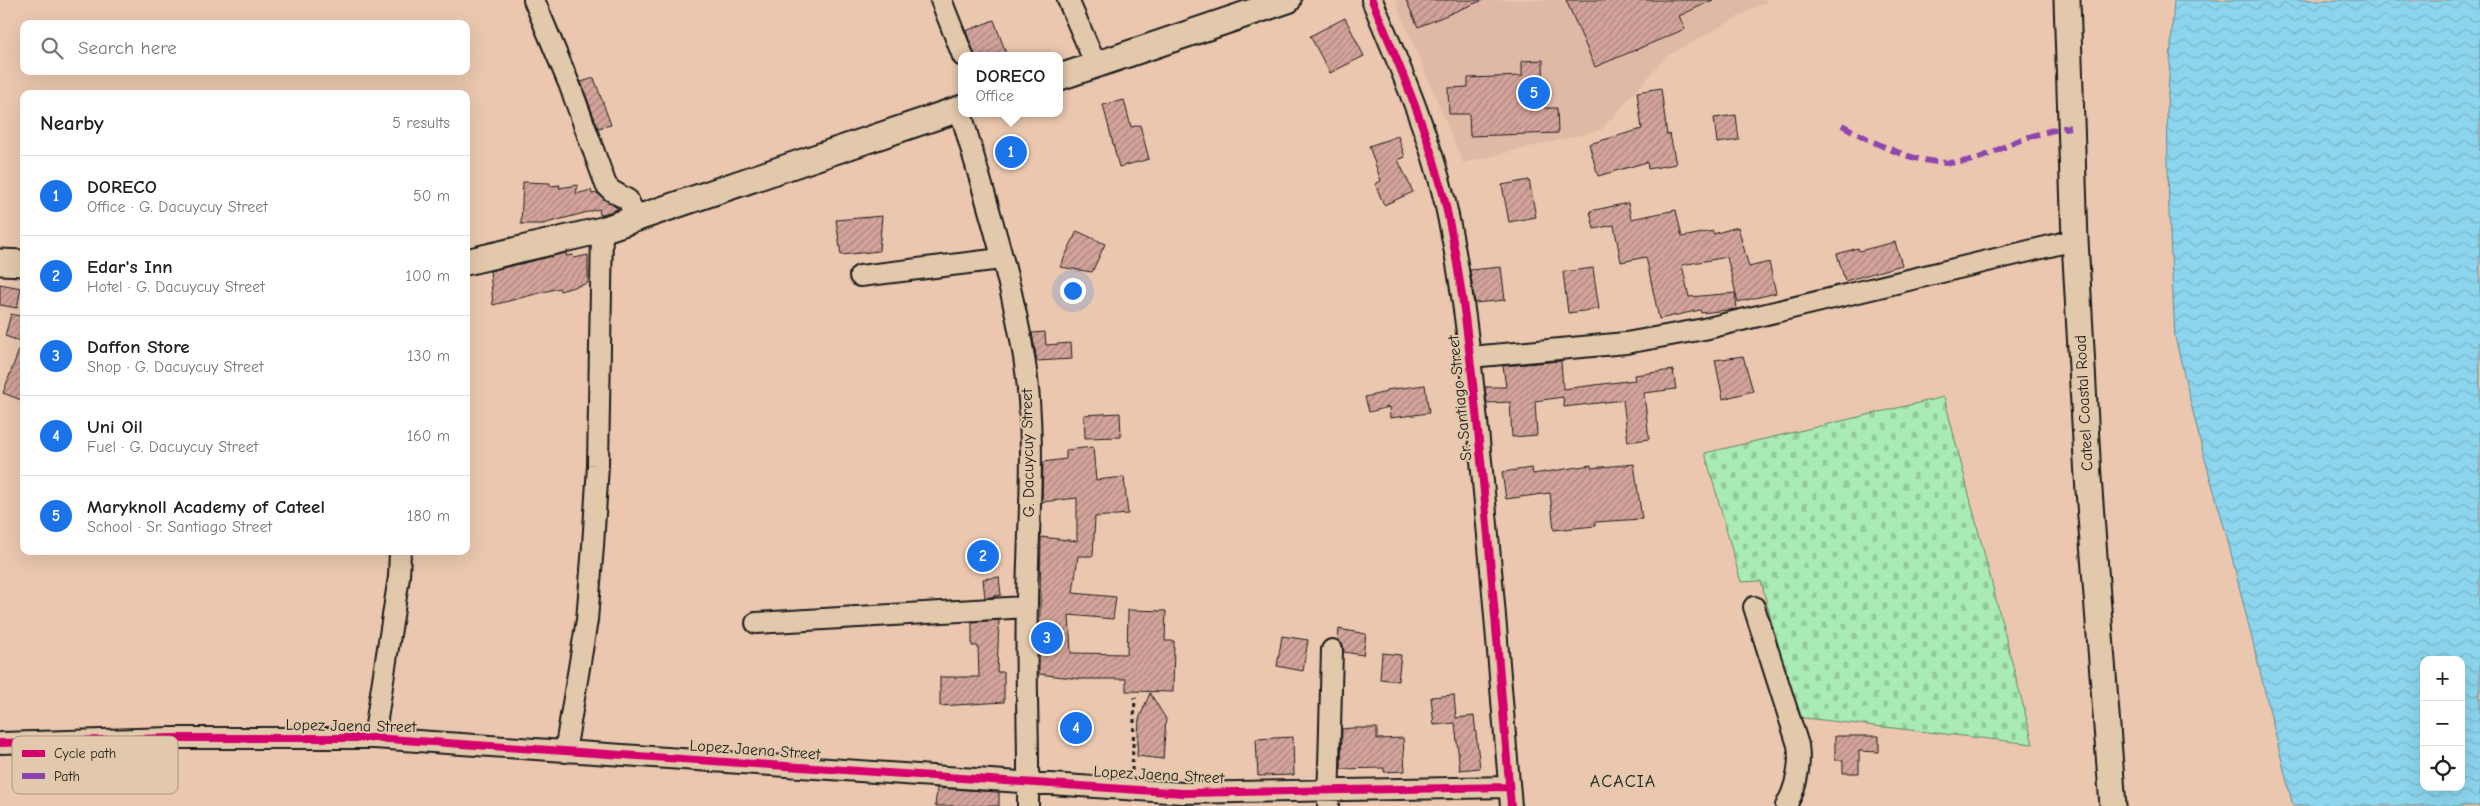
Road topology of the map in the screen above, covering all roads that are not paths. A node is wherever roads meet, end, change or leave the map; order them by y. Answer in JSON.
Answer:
{"nodes":[{"id":1,"x":534,"y":0,"type":"edge"},
{"id":2,"x":941,"y":0,"type":"edge"},
{"id":3,"x":1068,"y":0,"type":"edge"},
{"id":4,"x":1288,"y":0,"type":"edge"},
{"id":5,"x":1372,"y":0,"type":"edge"},
{"id":6,"x":2067,"y":0,"type":"edge"},
{"id":7,"x":961,"y":52,"type":"edge"},
{"id":8,"x":1096,"y":65,"type":"junction"},
{"id":9,"x":1063,"y":76,"type":"edge"},
{"id":10,"x":958,"y":109,"type":"edge"},
{"id":11,"x":963,"y":117,"type":"edge"},
{"id":12,"x":636,"y":218,"type":"junction"},
{"id":13,"x":602,"y":230,"type":"junction"},
{"id":14,"x":2075,"y":240,"type":"junction"},
{"id":15,"x":1002,"y":258,"type":"junction"},
{"id":16,"x":470,"y":261,"type":"edge"},
{"id":17,"x":0,"y":262,"type":"edge"},
{"id":18,"x":20,"y":263,"type":"edge"},
{"id":19,"x":860,"y":276,"type":"dead end"},
{"id":20,"x":1470,"y":357,"type":"junction"},
{"id":21,"x":400,"y":555,"type":"edge"},
{"id":22,"x":1026,"y":607,"type":"junction"},
{"id":23,"x":1754,"y":607,"type":"dead end"},
{"id":24,"x":756,"y":623,"type":"dead end"},
{"id":25,"x":1332,"y":650,"type":"dead end"},
{"id":26,"x":178,"y":738,"type":"edge"},
{"id":27,"x":374,"y":738,"type":"junction"},
{"id":28,"x":565,"y":752,"type":"junction"},
{"id":29,"x":1028,"y":781,"type":"junction"},
{"id":30,"x":1510,"y":796,"type":"edge"},
{"id":31,"x":1329,"y":798,"type":"edge"},
{"id":32,"x":1183,"y":799,"type":"edge"},
{"id":33,"x":1028,"y":806,"type":"edge"},
{"id":34,"x":1786,"y":806,"type":"edge"},
{"id":35,"x":2113,"y":806,"type":"edge"}],
"edges":[{"from":1,"to":12,"type":"street"},
{"from":2,"to":7,"type":"street"},
{"from":3,"to":8,"type":"street"},
{"from":4,"to":8,"type":"street"},
{"from":5,"to":20,"type":"street","name":"Sr. Santiago Street"},
{"from":6,"to":14,"type":"street","name":"Cateel Coastal Road"},
{"from":8,"to":9,"type":"street"},
{"from":10,"to":12,"type":"street"},
{"from":11,"to":15,"type":"street","name":"G. Dacuycuy Street"},
{"from":12,"to":13,"type":"street"},
{"from":13,"to":16,"type":"street"},
{"from":13,"to":28,"type":"street"},
{"from":14,"to":20,"type":"street"},
{"from":14,"to":35,"type":"street","name":"Cateel Coastal Road"},
{"from":15,"to":19,"type":"street"},
{"from":15,"to":22,"type":"street","name":"G. Dacuycuy Street"},
{"from":17,"to":18,"type":"street"},
{"from":20,"to":30,"type":"street","name":"Sr. Santiago Street"},
{"from":21,"to":27,"type":"street"},
{"from":22,"to":24,"type":"street"},
{"from":22,"to":29,"type":"street","name":"G. Dacuycuy Street"},
{"from":23,"to":34,"type":"street"},
{"from":25,"to":31,"type":"street"},
{"from":26,"to":27,"type":"street","name":"Lopez Jaena Street"},
{"from":27,"to":28,"type":"street","name":"Lopez Jaena Street"},
{"from":28,"to":29,"type":"street","name":"Lopez Jaena Street"},
{"from":29,"to":32,"type":"street","name":"Lopez Jaena Street"},
{"from":29,"to":33,"type":"street","name":"G. Dacuycuy Street"},
{"from":30,"to":31,"type":"street","name":"Lopez Jaena Street"},
{"from":31,"to":32,"type":"street","name":"Lopez Jaena Street"}]}
